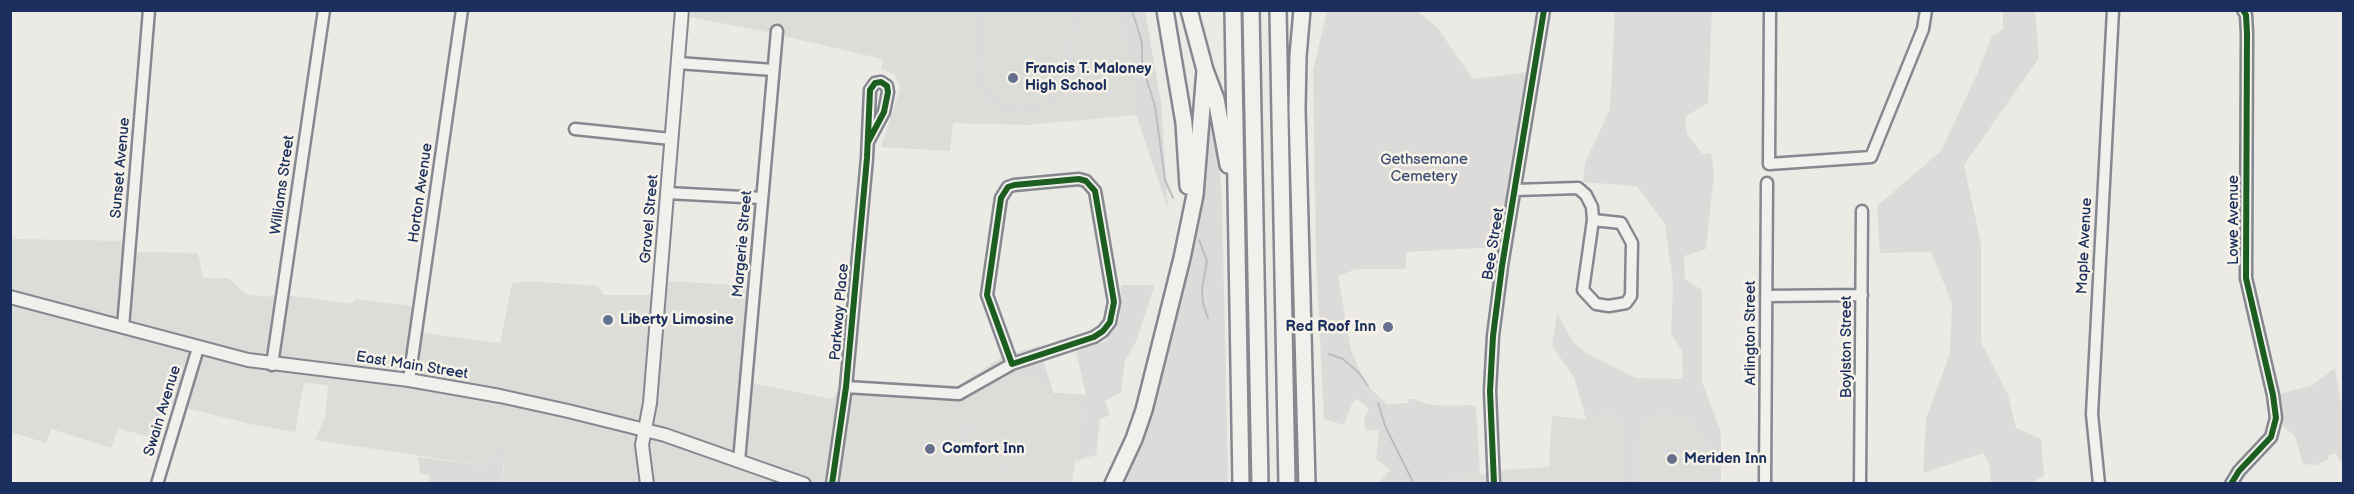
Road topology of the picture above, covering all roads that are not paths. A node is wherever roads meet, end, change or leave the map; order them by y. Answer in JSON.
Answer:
{"nodes":[{"id":1,"x":149,"y":10,"type":"edge"},
{"id":2,"x":324,"y":10,"type":"edge"},
{"id":3,"x":462,"y":10,"type":"edge"},
{"id":4,"x":682,"y":10,"type":"edge"},
{"id":5,"x":1165,"y":10,"type":"edge"},
{"id":6,"x":1189,"y":10,"type":"edge"},
{"id":7,"x":1233,"y":10,"type":"edge"},
{"id":8,"x":1251,"y":10,"type":"edge"},
{"id":9,"x":1278,"y":10,"type":"edge"},
{"id":10,"x":1302,"y":10,"type":"edge"},
{"id":11,"x":1544,"y":10,"type":"edge"},
{"id":12,"x":1770,"y":10,"type":"edge"},
{"id":13,"x":1926,"y":10,"type":"edge"},
{"id":14,"x":2113,"y":10,"type":"edge"},
{"id":15,"x":2243,"y":10,"type":"edge"},
{"id":16,"x":777,"y":31,"type":"dead end"},
{"id":17,"x":678,"y":63,"type":"junction"},
{"id":18,"x":773,"y":70,"type":"junction"},
{"id":19,"x":1205,"y":70,"type":"junction"},
{"id":20,"x":575,"y":129,"type":"dead end"},
{"id":21,"x":671,"y":140,"type":"junction"},
{"id":22,"x":868,"y":142,"type":"junction"},
{"id":23,"x":1767,"y":183,"type":"dead end"},
{"id":24,"x":1515,"y":190,"type":"junction"},
{"id":25,"x":667,"y":193,"type":"junction"},
{"id":26,"x":762,"y":198,"type":"junction"},
{"id":27,"x":1862,"y":211,"type":"dead end"},
{"id":28,"x":1190,"y":216,"type":"junction"},
{"id":29,"x":1593,"y":220,"type":"junction"},
{"id":30,"x":1236,"y":240,"type":"junction"},
{"id":31,"x":1862,"y":295,"type":"junction"},
{"id":32,"x":1766,"y":296,"type":"junction"},
{"id":33,"x":10,"y":297,"type":"edge"},
{"id":34,"x":123,"y":327,"type":"junction"},
{"id":35,"x":198,"y":348,"type":"junction"},
{"id":36,"x":272,"y":364,"type":"junction"},
{"id":37,"x":1012,"y":364,"type":"junction"},
{"id":38,"x":409,"y":380,"type":"junction"},
{"id":39,"x":846,"y":387,"type":"junction"},
{"id":40,"x":645,"y":429,"type":"junction"},
{"id":41,"x":740,"y":461,"type":"junction"},
{"id":42,"x":157,"y":483,"type":"edge"},
{"id":43,"x":647,"y":483,"type":"edge"},
{"id":44,"x":804,"y":483,"type":"edge"},
{"id":45,"x":832,"y":483,"type":"edge"},
{"id":46,"x":1113,"y":483,"type":"edge"},
{"id":47,"x":1241,"y":483,"type":"edge"},
{"id":48,"x":1260,"y":483,"type":"edge"},
{"id":49,"x":1287,"y":483,"type":"edge"},
{"id":50,"x":1307,"y":483,"type":"edge"},
{"id":51,"x":1494,"y":483,"type":"edge"},
{"id":52,"x":1765,"y":483,"type":"edge"},
{"id":53,"x":1860,"y":483,"type":"edge"},
{"id":54,"x":2099,"y":483,"type":"edge"},
{"id":55,"x":2231,"y":483,"type":"edge"}],
"edges":[{"from":1,"to":34,"type":"street","name":"Sunset Avenue"},
{"from":2,"to":36,"type":"street","name":"Williams Street"},
{"from":3,"to":38,"type":"street","name":"Horton Avenue"},
{"from":4,"to":17,"type":"main road","name":"Gravel Street"},
{"from":5,"to":28,"type":"highway"},
{"from":6,"to":19,"type":"highway"},
{"from":7,"to":30,"type":"highway"},
{"from":8,"to":48,"type":"highway"},
{"from":9,"to":49,"type":"highway"},
{"from":10,"to":50,"type":"highway"},
{"from":11,"to":24,"type":"street","name":"Bee Street"},
{"from":12,"to":13,"type":"street"},
{"from":14,"to":54,"type":"street","name":"Maple Avenue"},
{"from":15,"to":55,"type":"street","name":"Lowe Avenue"},
{"from":16,"to":18,"type":"street","name":"Margerie Street"},
{"from":17,"to":18,"type":"street"},
{"from":17,"to":21,"type":"main road","name":"Gravel Street"},
{"from":18,"to":26,"type":"street","name":"Margerie Street"},
{"from":19,"to":28,"type":"highway"},
{"from":19,"to":30,"type":"highway"},
{"from":20,"to":21,"type":"street"},
{"from":21,"to":25,"type":"main road","name":"Gravel Street"},
{"from":22,"to":22,"type":"street","name":"Parkway Place"},
{"from":22,"to":39,"type":"street","name":"Parkway Place"},
{"from":23,"to":32,"type":"street","name":"Arlington Street"},
{"from":24,"to":29,"type":"street"},
{"from":24,"to":51,"type":"street","name":"Bee Street"},
{"from":25,"to":26,"type":"street"},
{"from":25,"to":40,"type":"main road","name":"Gravel Street"},
{"from":26,"to":41,"type":"street","name":"Margerie Street"},
{"from":27,"to":31,"type":"street","name":"Boylston Street"},
{"from":28,"to":46,"type":"highway"},
{"from":29,"to":29,"type":"street"},
{"from":30,"to":47,"type":"highway"},
{"from":31,"to":32,"type":"street"},
{"from":31,"to":53,"type":"street","name":"Boylston Street"},
{"from":32,"to":52,"type":"street","name":"Arlington Street"},
{"from":33,"to":34,"type":"main road","name":"East Main Street"},
{"from":34,"to":35,"type":"main road","name":"East Main Street"},
{"from":35,"to":36,"type":"main road","name":"East Main Street"},
{"from":35,"to":42,"type":"street","name":"Swain Avenue"},
{"from":36,"to":38,"type":"main road","name":"East Main Street"},
{"from":37,"to":37,"type":"street"},
{"from":37,"to":39,"type":"street"},
{"from":38,"to":40,"type":"main road","name":"East Main Street"},
{"from":39,"to":45,"type":"street","name":"Parkway Place"},
{"from":40,"to":41,"type":"main road","name":"East Main Street"},
{"from":40,"to":43,"type":"main road","name":"Gravel Street"},
{"from":41,"to":44,"type":"main road","name":"East Main Street"}]}
